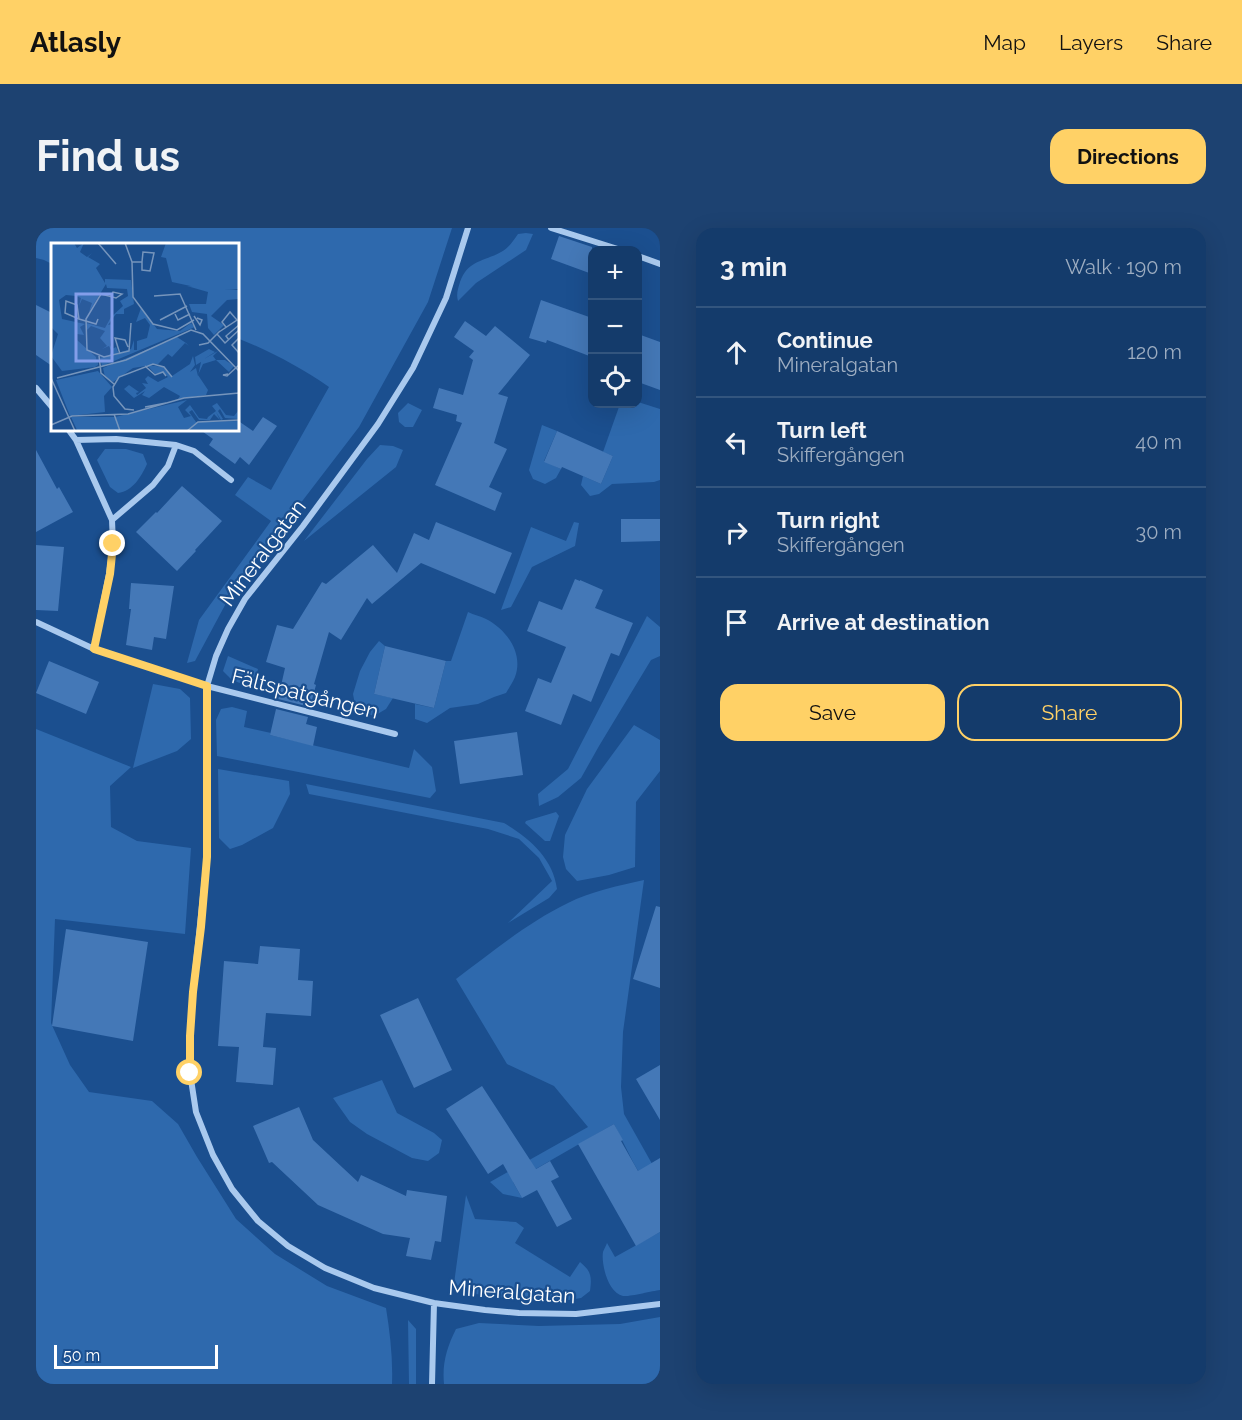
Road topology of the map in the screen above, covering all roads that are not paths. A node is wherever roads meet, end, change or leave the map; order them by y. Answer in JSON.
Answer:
{"nodes":[{"id":1,"x":468,"y":228,"type":"edge"},
{"id":2,"x":551,"y":228,"type":"edge"},
{"id":3,"x":608,"y":246,"type":"edge"},
{"id":4,"x":642,"y":257,"type":"edge"},
{"id":5,"x":660,"y":264,"type":"edge"},
{"id":6,"x":36,"y":388,"type":"edge"},
{"id":7,"x":51,"y":406,"type":"edge"},
{"id":8,"x":69,"y":430,"type":"edge"},
{"id":9,"x":76,"y":440,"type":"junction"},
{"id":10,"x":176,"y":445,"type":"junction"},
{"id":11,"x":231,"y":480,"type":"dead end"},
{"id":12,"x":112,"y":520,"type":"junction"},
{"id":13,"x":36,"y":622,"type":"edge"},
{"id":14,"x":94,"y":649,"type":"junction"},
{"id":15,"x":207,"y":686,"type":"junction"},
{"id":16,"x":395,"y":734,"type":"dead end"},
{"id":17,"x":434,"y":1303,"type":"junction"},
{"id":18,"x":660,"y":1304,"type":"edge"},
{"id":19,"x":432,"y":1384,"type":"edge"}],
"edges":[{"from":1,"to":15,"type":"street","name":"Mineralgatan"},
{"from":2,"to":3,"type":"street"},
{"from":4,"to":5,"type":"street"},
{"from":6,"to":7,"type":"street"},
{"from":8,"to":9,"type":"street"},
{"from":9,"to":10,"type":"street"},
{"from":9,"to":12,"type":"street"},
{"from":10,"to":11,"type":"street"},
{"from":10,"to":12,"type":"street"},
{"from":12,"to":14,"type":"street"},
{"from":13,"to":14,"type":"street","name":"Fältspatgången"},
{"from":14,"to":15,"type":"street","name":"Fältspatgången"},
{"from":15,"to":16,"type":"street","name":"Fältspatgången"},
{"from":15,"to":17,"type":"street","name":"Mineralgatan"},
{"from":17,"to":18,"type":"street","name":"Mineralgatan"},
{"from":17,"to":19,"type":"street","name":"Mineralgatan"}]}
